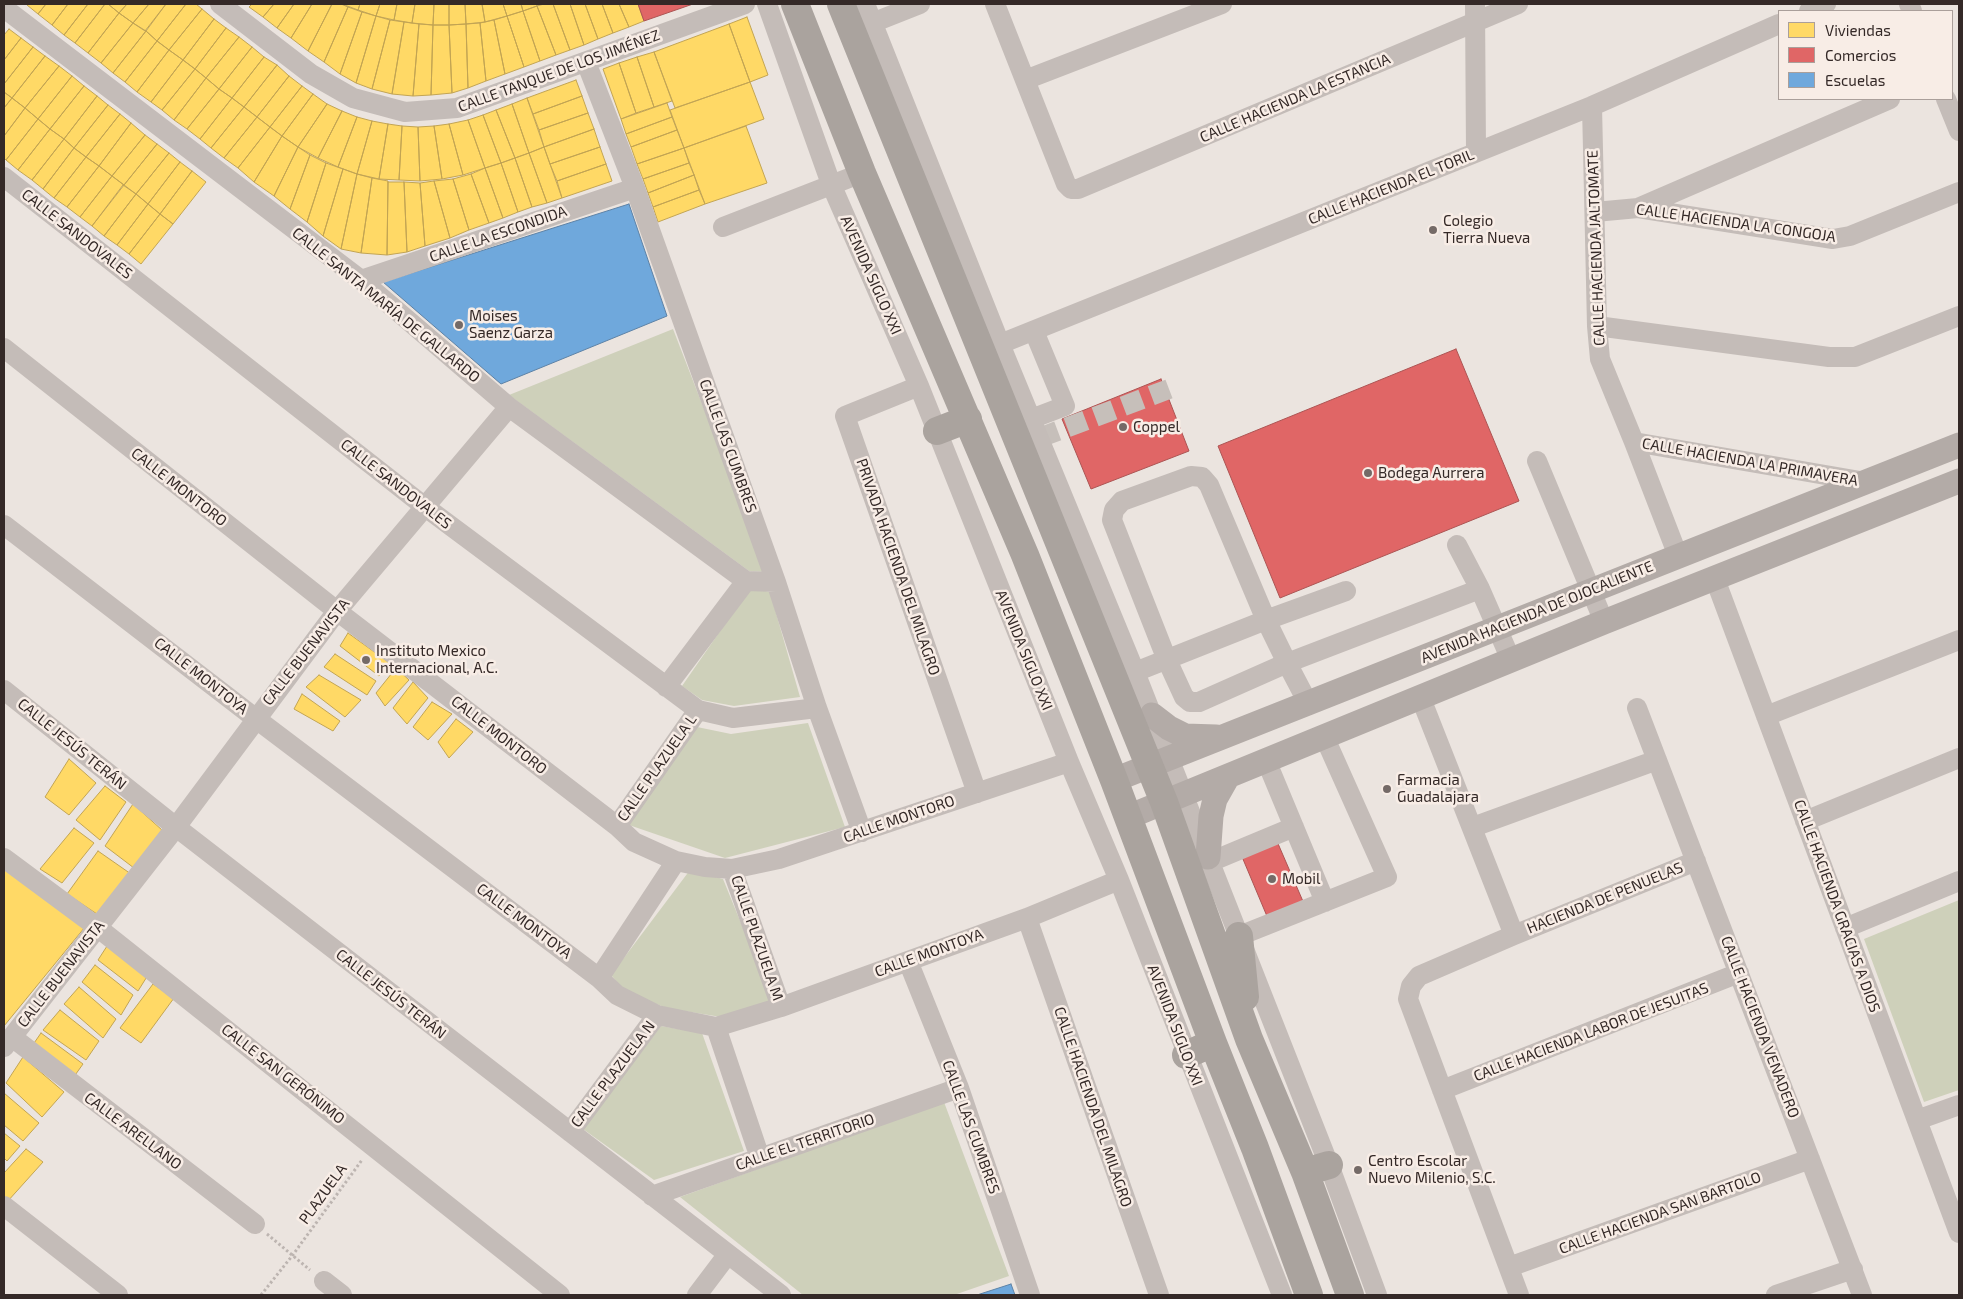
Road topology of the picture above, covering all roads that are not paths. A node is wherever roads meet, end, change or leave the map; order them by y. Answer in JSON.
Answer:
{"nodes":[{"id":1,"x":220,"y":4,"type":"edge"},
{"id":2,"x":745,"y":4,"type":"edge"},
{"id":3,"x":767,"y":4,"type":"edge"},
{"id":4,"x":795,"y":4,"type":"edge"},
{"id":5,"x":841,"y":4,"type":"edge"},
{"id":6,"x":865,"y":4,"type":"edge"},
{"id":7,"x":920,"y":4,"type":"edge"},
{"id":8,"x":995,"y":4,"type":"edge"},
{"id":9,"x":1222,"y":4,"type":"edge"},
{"id":10,"x":1518,"y":4,"type":"edge"},
{"id":11,"x":1826,"y":4,"type":"edge"},
{"id":12,"x":4,"y":8,"type":"edge"},
{"id":13,"x":1811,"y":10,"type":"edge"},
{"id":14,"x":1475,"y":13,"type":"edge"},
{"id":15,"x":872,"y":23,"type":"junction"},
{"id":16,"x":1778,"y":24,"type":"edge"},
{"id":17,"x":586,"y":62,"type":"junction"},
{"id":18,"x":1025,"y":80,"type":"junction"},
{"id":19,"x":1888,"y":100,"type":"edge"},
{"id":20,"x":1946,"y":100,"type":"edge"},
{"id":21,"x":1592,"y":106,"type":"junction"},
{"id":22,"x":1959,"y":130,"type":"edge"},
{"id":23,"x":1476,"y":152,"type":"junction"},
{"id":24,"x":862,"y":173,"type":"junction"},
{"id":25,"x":4,"y":177,"type":"edge"},
{"id":26,"x":831,"y":184,"type":"junction"},
{"id":27,"x":635,"y":188,"type":"junction"},
{"id":28,"x":1959,"y":192,"type":"edge"},
{"id":29,"x":1638,"y":208,"type":"junction"},
{"id":30,"x":1595,"y":212,"type":"junction"},
{"id":31,"x":723,"y":227,"type":"dead end"},
{"id":32,"x":361,"y":280,"type":"junction"},
{"id":33,"x":1959,"y":316,"type":"edge"},
{"id":34,"x":1597,"y":326,"type":"junction"},
{"id":35,"x":1034,"y":331,"type":"junction"},
{"id":36,"x":1000,"y":344,"type":"junction"},
{"id":37,"x":4,"y":348,"type":"edge"},
{"id":38,"x":919,"y":386,"type":"junction"},
{"id":39,"x":509,"y":407,"type":"junction"},
{"id":40,"x":968,"y":418,"type":"junction"},
{"id":41,"x":1031,"y":419,"type":"junction"},
{"id":42,"x":937,"y":432,"type":"junction"},
{"id":43,"x":1634,"y":442,"type":"junction"},
{"id":44,"x":1959,"y":444,"type":"edge"},
{"id":45,"x":1537,"y":462,"type":"dead end"},
{"id":46,"x":1866,"y":482,"type":"junction"},
{"id":47,"x":1959,"y":482,"type":"edge"},
{"id":48,"x":424,"y":506,"type":"junction"},
{"id":49,"x":4,"y":525,"type":"edge"},
{"id":50,"x":1457,"y":545,"type":"dead end"},
{"id":51,"x":1678,"y":556,"type":"junction"},
{"id":52,"x":1715,"y":579,"type":"junction"},
{"id":53,"x":746,"y":581,"type":"junction"},
{"id":54,"x":776,"y":582,"type":"junction"},
{"id":55,"x":1480,"y":589,"type":"junction"},
{"id":56,"x":1591,"y":590,"type":"junction"},
{"id":57,"x":1346,"y":591,"type":"dead end"},
{"id":58,"x":337,"y":611,"type":"junction"},
{"id":59,"x":1266,"y":620,"type":"junction"},
{"id":60,"x":1604,"y":622,"type":"junction"},
{"id":61,"x":1498,"y":628,"type":"junction"},
{"id":62,"x":1959,"y":640,"type":"edge"},
{"id":63,"x":1167,"y":660,"type":"junction"},
{"id":64,"x":1511,"y":660,"type":"junction"},
{"id":65,"x":1287,"y":662,"type":"junction"},
{"id":66,"x":1135,"y":672,"type":"junction"},
{"id":67,"x":666,"y":687,"type":"junction"},
{"id":68,"x":4,"y":690,"type":"edge"},
{"id":69,"x":1420,"y":696,"type":"junction"},
{"id":70,"x":1308,"y":704,"type":"junction"},
{"id":71,"x":817,"y":708,"type":"junction"},
{"id":72,"x":1637,"y":708,"type":"dead end"},
{"id":73,"x":698,"y":710,"type":"junction"},
{"id":74,"x":1152,"y":715,"type":"junction"},
{"id":75,"x":1766,"y":716,"type":"junction"},
{"id":76,"x":255,"y":718,"type":"junction"},
{"id":77,"x":1324,"y":736,"type":"junction"},
{"id":78,"x":1226,"y":737,"type":"junction"},
{"id":79,"x":1959,"y":758,"type":"edge"},
{"id":80,"x":1266,"y":760,"type":"junction"},
{"id":81,"x":1657,"y":760,"type":"junction"},
{"id":82,"x":1069,"y":762,"type":"junction"},
{"id":83,"x":1159,"y":763,"type":"junction"},
{"id":84,"x":1228,"y":776,"type":"junction"},
{"id":85,"x":1114,"y":780,"type":"junction"},
{"id":86,"x":976,"y":793,"type":"junction"},
{"id":87,"x":1173,"y":798,"type":"junction"},
{"id":88,"x":1128,"y":816,"type":"junction"},
{"id":89,"x":1805,"y":821,"type":"junction"},
{"id":90,"x":617,"y":826,"type":"junction"},
{"id":91,"x":176,"y":827,"type":"junction"},
{"id":92,"x":1294,"y":827,"type":"junction"},
{"id":93,"x":1473,"y":827,"type":"junction"},
{"id":94,"x":862,"y":832,"type":"junction"},
{"id":95,"x":4,"y":858,"type":"edge"},
{"id":96,"x":1209,"y":860,"type":"junction"},
{"id":97,"x":676,"y":861,"type":"junction"},
{"id":98,"x":1696,"y":861,"type":"junction"},
{"id":99,"x":732,"y":869,"type":"junction"},
{"id":100,"x":1119,"y":880,"type":"junction"},
{"id":101,"x":1959,"y":881,"type":"edge"},
{"id":102,"x":1325,"y":902,"type":"junction"},
{"id":103,"x":1027,"y":918,"type":"junction"},
{"id":104,"x":97,"y":927,"type":"junction"},
{"id":105,"x":1845,"y":928,"type":"junction"},
{"id":106,"x":1514,"y":935,"type":"junction"},
{"id":107,"x":1239,"y":936,"type":"junction"},
{"id":108,"x":908,"y":961,"type":"junction"},
{"id":109,"x":1739,"y":974,"type":"junction"},
{"id":110,"x":599,"y":978,"type":"junction"},
{"id":111,"x":781,"y":1008,"type":"junction"},
{"id":112,"x":657,"y":1015,"type":"junction"},
{"id":113,"x":716,"y":1026,"type":"junction"},
{"id":114,"x":1249,"y":1039,"type":"junction"},
{"id":115,"x":8,"y":1042,"type":"edge"},
{"id":116,"x":1213,"y":1043,"type":"junction"},
{"id":117,"x":1186,"y":1054,"type":"junction"},
{"id":118,"x":959,"y":1088,"type":"junction"},
{"id":119,"x":1442,"y":1090,"type":"junction"},
{"id":120,"x":1959,"y":1105,"type":"edge"},
{"id":121,"x":1917,"y":1120,"type":"junction"},
{"id":122,"x":570,"y":1132,"type":"junction"},
{"id":123,"x":760,"y":1158,"type":"junction"},
{"id":124,"x":1810,"y":1159,"type":"junction"},
{"id":125,"x":1317,"y":1168,"type":"junction"},
{"id":126,"x":652,"y":1196,"type":"junction"},
{"id":127,"x":4,"y":1206,"type":"edge"},
{"id":128,"x":255,"y":1224,"type":"road end"},
{"id":129,"x":1959,"y":1230,"type":"edge"},
{"id":130,"x":728,"y":1254,"type":"junction"},
{"id":131,"x":1509,"y":1267,"type":"junction"},
{"id":132,"x":1853,"y":1269,"type":"junction"},
{"id":133,"x":324,"y":1281,"type":"road end"},
{"id":134,"x":118,"y":1295,"type":"edge"},
{"id":135,"x":342,"y":1295,"type":"edge"},
{"id":136,"x":560,"y":1295,"type":"edge"},
{"id":137,"x":697,"y":1295,"type":"edge"},
{"id":138,"x":781,"y":1295,"type":"edge"},
{"id":139,"x":1030,"y":1295,"type":"edge"},
{"id":140,"x":1159,"y":1295,"type":"edge"},
{"id":141,"x":1282,"y":1295,"type":"edge"},
{"id":142,"x":1309,"y":1295,"type":"edge"},
{"id":143,"x":1350,"y":1295,"type":"edge"},
{"id":144,"x":1377,"y":1295,"type":"edge"},
{"id":145,"x":1519,"y":1295,"type":"edge"},
{"id":146,"x":1776,"y":1295,"type":"edge"},
{"id":147,"x":1862,"y":1295,"type":"edge"}],
"edges":[{"from":1,"to":17,"type":"street","name":"CALLE TANQUE DE LOS JIMÉNEZ"},
{"from":2,"to":17,"type":"street","name":"CALLE TANQUE DE LOS JIMÉNEZ"},
{"from":3,"to":26,"type":"street","name":"AVENIDA SIGLO XXI"},
{"from":4,"to":24,"type":"highway","name":"AVENIDA SIGLO XXI"},
{"from":5,"to":83,"type":"highway"},
{"from":6,"to":15,"type":"street"},
{"from":7,"to":15,"type":"street"},
{"from":8,"to":18,"type":"street"},
{"from":9,"to":18,"type":"street"},
{"from":10,"to":14,"type":"street","name":"CALLE HACIENDA LA ESTANCIA"},
{"from":11,"to":13,"type":"street"},
{"from":12,"to":32,"type":"street","name":"CALLE SANTA MARÍA DE GALLARDO"},
{"from":14,"to":18,"type":"street","name":"CALLE HACIENDA LA ESTANCIA"},
{"from":14,"to":23,"type":"street"},
{"from":15,"to":36,"type":"street"},
{"from":16,"to":21,"type":"street","name":"CALLE HACIENDA EL TORIL"},
{"from":17,"to":27,"type":"street","name":"CALLE LAS CUMBRES"},
{"from":19,"to":29,"type":"street"},
{"from":20,"to":22,"type":"street"},
{"from":21,"to":23,"type":"street","name":"CALLE HACIENDA EL TORIL"},
{"from":21,"to":30,"type":"street","name":"CALLE HACIENDA JALTOMATE"},
{"from":23,"to":35,"type":"street","name":"CALLE HACIENDA EL TORIL"},
{"from":24,"to":26,"type":"street"},
{"from":24,"to":40,"type":"highway","name":"AVENIDA SIGLO XXI"},
{"from":25,"to":48,"type":"street","name":"CALLE SANDOVALES"},
{"from":26,"to":31,"type":"street"},
{"from":26,"to":38,"type":"street","name":"AVENIDA SIGLO XXI"},
{"from":27,"to":32,"type":"street","name":"CALLE LA ESCONDIDA"},
{"from":27,"to":54,"type":"street","name":"CALLE LAS CUMBRES"},
{"from":28,"to":29,"type":"street","name":"CALLE HACIENDA LA CONGOJA"},
{"from":29,"to":30,"type":"street","name":"CALLE HACIENDA LA CONGOJA"},
{"from":30,"to":34,"type":"street","name":"CALLE HACIENDA JALTOMATE"},
{"from":32,"to":39,"type":"street","name":"CALLE SANTA MARÍA DE GALLARDO"},
{"from":33,"to":34,"type":"street"},
{"from":34,"to":43,"type":"street","name":"CALLE HACIENDA JALTOMATE"},
{"from":35,"to":36,"type":"street","name":"CALLE HACIENDA EL TORIL"},
{"from":35,"to":41,"type":"street"},
{"from":36,"to":41,"type":"street"},
{"from":37,"to":58,"type":"street","name":"CALLE MONTORO"},
{"from":38,"to":42,"type":"street","name":"AVENIDA SIGLO XXI"},
{"from":38,"to":86,"type":"street","name":"PRIVADA HACIENDA DEL MILAGRO"},
{"from":39,"to":48,"type":"street","name":"CALLE BUENAVISTA"},
{"from":39,"to":53,"type":"street","name":"CALLE SANTA MARÍA DE GALLARDO"},
{"from":40,"to":42,"type":"highway"},
{"from":40,"to":85,"type":"highway","name":"AVENIDA SIGLO XXI"},
{"from":41,"to":66,"type":"street"},
{"from":42,"to":82,"type":"street","name":"AVENIDA SIGLO XXI"},
{"from":43,"to":46,"type":"street","name":"CALLE HACIENDA LA PRIMAVERA"},
{"from":43,"to":51,"type":"street","name":"CALLE HACIENDA JALTOMATE"},
{"from":44,"to":46,"type":"main road","name":"AVENIDA HACIENDA DE OJOCALIENTE"},
{"from":45,"to":56,"type":"street"},
{"from":46,"to":51,"type":"main road","name":"AVENIDA HACIENDA DE OJOCALIENTE"},
{"from":47,"to":52,"type":"main road"},
{"from":48,"to":58,"type":"street","name":"CALLE BUENAVISTA"},
{"from":48,"to":67,"type":"street","name":"CALLE SANDOVALES"},
{"from":49,"to":76,"type":"street","name":"CALLE MONTOYA"},
{"from":50,"to":55,"type":"street"},
{"from":51,"to":56,"type":"main road","name":"AVENIDA HACIENDA DE OJOCALIENTE"},
{"from":52,"to":60,"type":"main road"},
{"from":52,"to":75,"type":"street","name":"CALLE HACIENDA GRACIAS A DIOS"},
{"from":53,"to":54,"type":"street"},
{"from":53,"to":67,"type":"street"},
{"from":54,"to":71,"type":"street","name":"CALLE LAS CUMBRES"},
{"from":55,"to":61,"type":"street"},
{"from":55,"to":65,"type":"street"},
{"from":56,"to":60,"type":"street"},
{"from":56,"to":61,"type":"main road","name":"AVENIDA HACIENDA DE OJOCALIENTE"},
{"from":57,"to":59,"type":"street"},
{"from":58,"to":76,"type":"street","name":"CALLE BUENAVISTA"},
{"from":58,"to":90,"type":"street","name":"CALLE MONTORO"},
{"from":59,"to":63,"type":"street"},
{"from":59,"to":63,"type":"street"},
{"from":59,"to":65,"type":"street"},
{"from":60,"to":64,"type":"main road"},
{"from":61,"to":64,"type":"street"},
{"from":61,"to":70,"type":"main road","name":"AVENIDA HACIENDA DE OJOCALIENTE"},
{"from":62,"to":75,"type":"street"},
{"from":63,"to":65,"type":"street"},
{"from":63,"to":66,"type":"street"},
{"from":64,"to":69,"type":"main road"},
{"from":65,"to":70,"type":"street"},
{"from":66,"to":74,"type":"street"},
{"from":67,"to":73,"type":"street","name":"CALLE SANDOVALES"},
{"from":68,"to":91,"type":"street","name":"CALLE JESÚS TERÁN"},
{"from":69,"to":77,"type":"main road"},
{"from":69,"to":93,"type":"street"},
{"from":70,"to":78,"type":"main road","name":"AVENIDA HACIENDA DE OJOCALIENTE"},
{"from":71,"to":73,"type":"street","name":"CALLE SANDOVALES"},
{"from":71,"to":94,"type":"street","name":"CALLE LAS CUMBRES"},
{"from":72,"to":81,"type":"street","name":"CALLE HACIENDA VENADERO"},
{"from":73,"to":90,"type":"street","name":"CALLE PLAZUELA L"},
{"from":74,"to":78,"type":"main road"},
{"from":74,"to":83,"type":"street"},
{"from":75,"to":89,"type":"street","name":"CALLE HACIENDA GRACIAS A DIOS"},
{"from":76,"to":91,"type":"street","name":"CALLE BUENAVISTA"},
{"from":76,"to":110,"type":"street","name":"CALLE MONTOYA"},
{"from":77,"to":80,"type":"main road"},
{"from":77,"to":102,"type":"street"},
{"from":78,"to":83,"type":"main road","name":"AVENIDA HACIENDA DE OJOCALIENTE"},
{"from":79,"to":89,"type":"street"},
{"from":80,"to":84,"type":"main road"},
{"from":80,"to":92,"type":"street"},
{"from":81,"to":93,"type":"street"},
{"from":81,"to":98,"type":"street","name":"CALLE HACIENDA VENADERO"},
{"from":82,"to":86,"type":"street","name":"CALLE MONTORO"},
{"from":82,"to":100,"type":"street","name":"AVENIDA SIGLO XXI"},
{"from":83,"to":85,"type":"main road","name":"AVENIDA HACIENDA DE OJOCALIENTE"},
{"from":83,"to":87,"type":"highway"},
{"from":84,"to":87,"type":"main road"},
{"from":84,"to":96,"type":"main road"},
{"from":85,"to":88,"type":"highway","name":"AVENIDA SIGLO XXI"},
{"from":86,"to":94,"type":"street","name":"CALLE MONTORO"},
{"from":87,"to":88,"type":"main road"},
{"from":87,"to":96,"type":"street"},
{"from":87,"to":114,"type":"highway"},
{"from":88,"to":116,"type":"highway","name":"AVENIDA SIGLO XXI"},
{"from":89,"to":105,"type":"street","name":"CALLE HACIENDA GRACIAS A DIOS"},
{"from":90,"to":97,"type":"street","name":"CALLE MONTORO"},
{"from":91,"to":104,"type":"street","name":"CALLE BUENAVISTA"},
{"from":91,"to":122,"type":"street","name":"CALLE JESÚS TERÁN"},
{"from":92,"to":96,"type":"street"},
{"from":92,"to":102,"type":"street"},
{"from":93,"to":106,"type":"street"},
{"from":94,"to":99,"type":"street","name":"CALLE MONTORO"},
{"from":95,"to":104,"type":"street","name":"CALLE SAN GERÓNIMO"},
{"from":96,"to":107,"type":"street"},
{"from":97,"to":99,"type":"street","name":"CALLE MONTORO"},
{"from":97,"to":110,"type":"street"},
{"from":98,"to":106,"type":"street","name":"HACIENDA DE PENUELAS"},
{"from":98,"to":109,"type":"street","name":"CALLE HACIENDA VENADERO"},
{"from":99,"to":111,"type":"street","name":"CALLE PLAZUELA M"},
{"from":100,"to":103,"type":"street","name":"CALLE MONTOYA"},
{"from":100,"to":117,"type":"street","name":"AVENIDA SIGLO XXI"},
{"from":101,"to":105,"type":"street"},
{"from":102,"to":107,"type":"street"},
{"from":103,"to":108,"type":"street","name":"CALLE MONTOYA"},
{"from":103,"to":140,"type":"street","name":"CALLE HACIENDA DEL MILAGRO"},
{"from":104,"to":115,"type":"street","name":"CALLE BUENAVISTA"},
{"from":104,"to":136,"type":"street","name":"CALLE SAN GERÓNIMO"},
{"from":105,"to":121,"type":"street","name":"CALLE HACIENDA GRACIAS A DIOS"},
{"from":106,"to":119,"type":"street","name":"HACIENDA DE PENUELAS"},
{"from":107,"to":114,"type":"highway"},
{"from":107,"to":125,"type":"street"},
{"from":108,"to":111,"type":"street","name":"CALLE MONTOYA"},
{"from":108,"to":118,"type":"street","name":"CALLE LAS CUMBRES"},
{"from":109,"to":119,"type":"street","name":"CALLE HACIENDA LABOR DE JESUITAS"},
{"from":109,"to":124,"type":"street","name":"CALLE HACIENDA VENADERO"},
{"from":110,"to":112,"type":"street","name":"CALLE MONTOYA"},
{"from":111,"to":113,"type":"street","name":"CALLE MONTOYA"},
{"from":112,"to":113,"type":"street","name":"CALLE MONTOYA"},
{"from":112,"to":122,"type":"street","name":"CALLE PLAZUELA N"},
{"from":113,"to":123,"type":"street"},
{"from":114,"to":125,"type":"highway"},
{"from":115,"to":128,"type":"street","name":"CALLE ARELLANO"},
{"from":116,"to":117,"type":"highway"},
{"from":116,"to":142,"type":"highway","name":"AVENIDA SIGLO XXI"},
{"from":117,"to":141,"type":"street","name":"AVENIDA SIGLO XXI"},
{"from":118,"to":123,"type":"street","name":"CALLE EL TERRITORIO"},
{"from":118,"to":139,"type":"street","name":"CALLE LAS CUMBRES"},
{"from":119,"to":131,"type":"street","name":"HACIENDA DE PENUELAS"},
{"from":120,"to":121,"type":"street"},
{"from":121,"to":129,"type":"street","name":"CALLE HACIENDA GRACIAS A DIOS"},
{"from":122,"to":126,"type":"street","name":"CALLE JESÚS TERÁN"},
{"from":123,"to":126,"type":"street","name":"CALLE EL TERRITORIO"},
{"from":124,"to":131,"type":"street","name":"CALLE HACIENDA SAN BARTOLO"},
{"from":124,"to":132,"type":"street","name":"CALLE HACIENDA VENADERO"},
{"from":125,"to":143,"type":"highway"},
{"from":125,"to":144,"type":"street"},
{"from":126,"to":130,"type":"street","name":"CALLE JESÚS TERÁN"},
{"from":127,"to":134,"type":"street"},
{"from":130,"to":137,"type":"street"},
{"from":130,"to":138,"type":"street","name":"CALLE JESÚS TERÁN"},
{"from":131,"to":145,"type":"street","name":"HACIENDA DE PENUELAS"},
{"from":132,"to":146,"type":"street"},
{"from":132,"to":147,"type":"street","name":"CALLE HACIENDA VENADERO"},
{"from":133,"to":135,"type":"street"}]}
